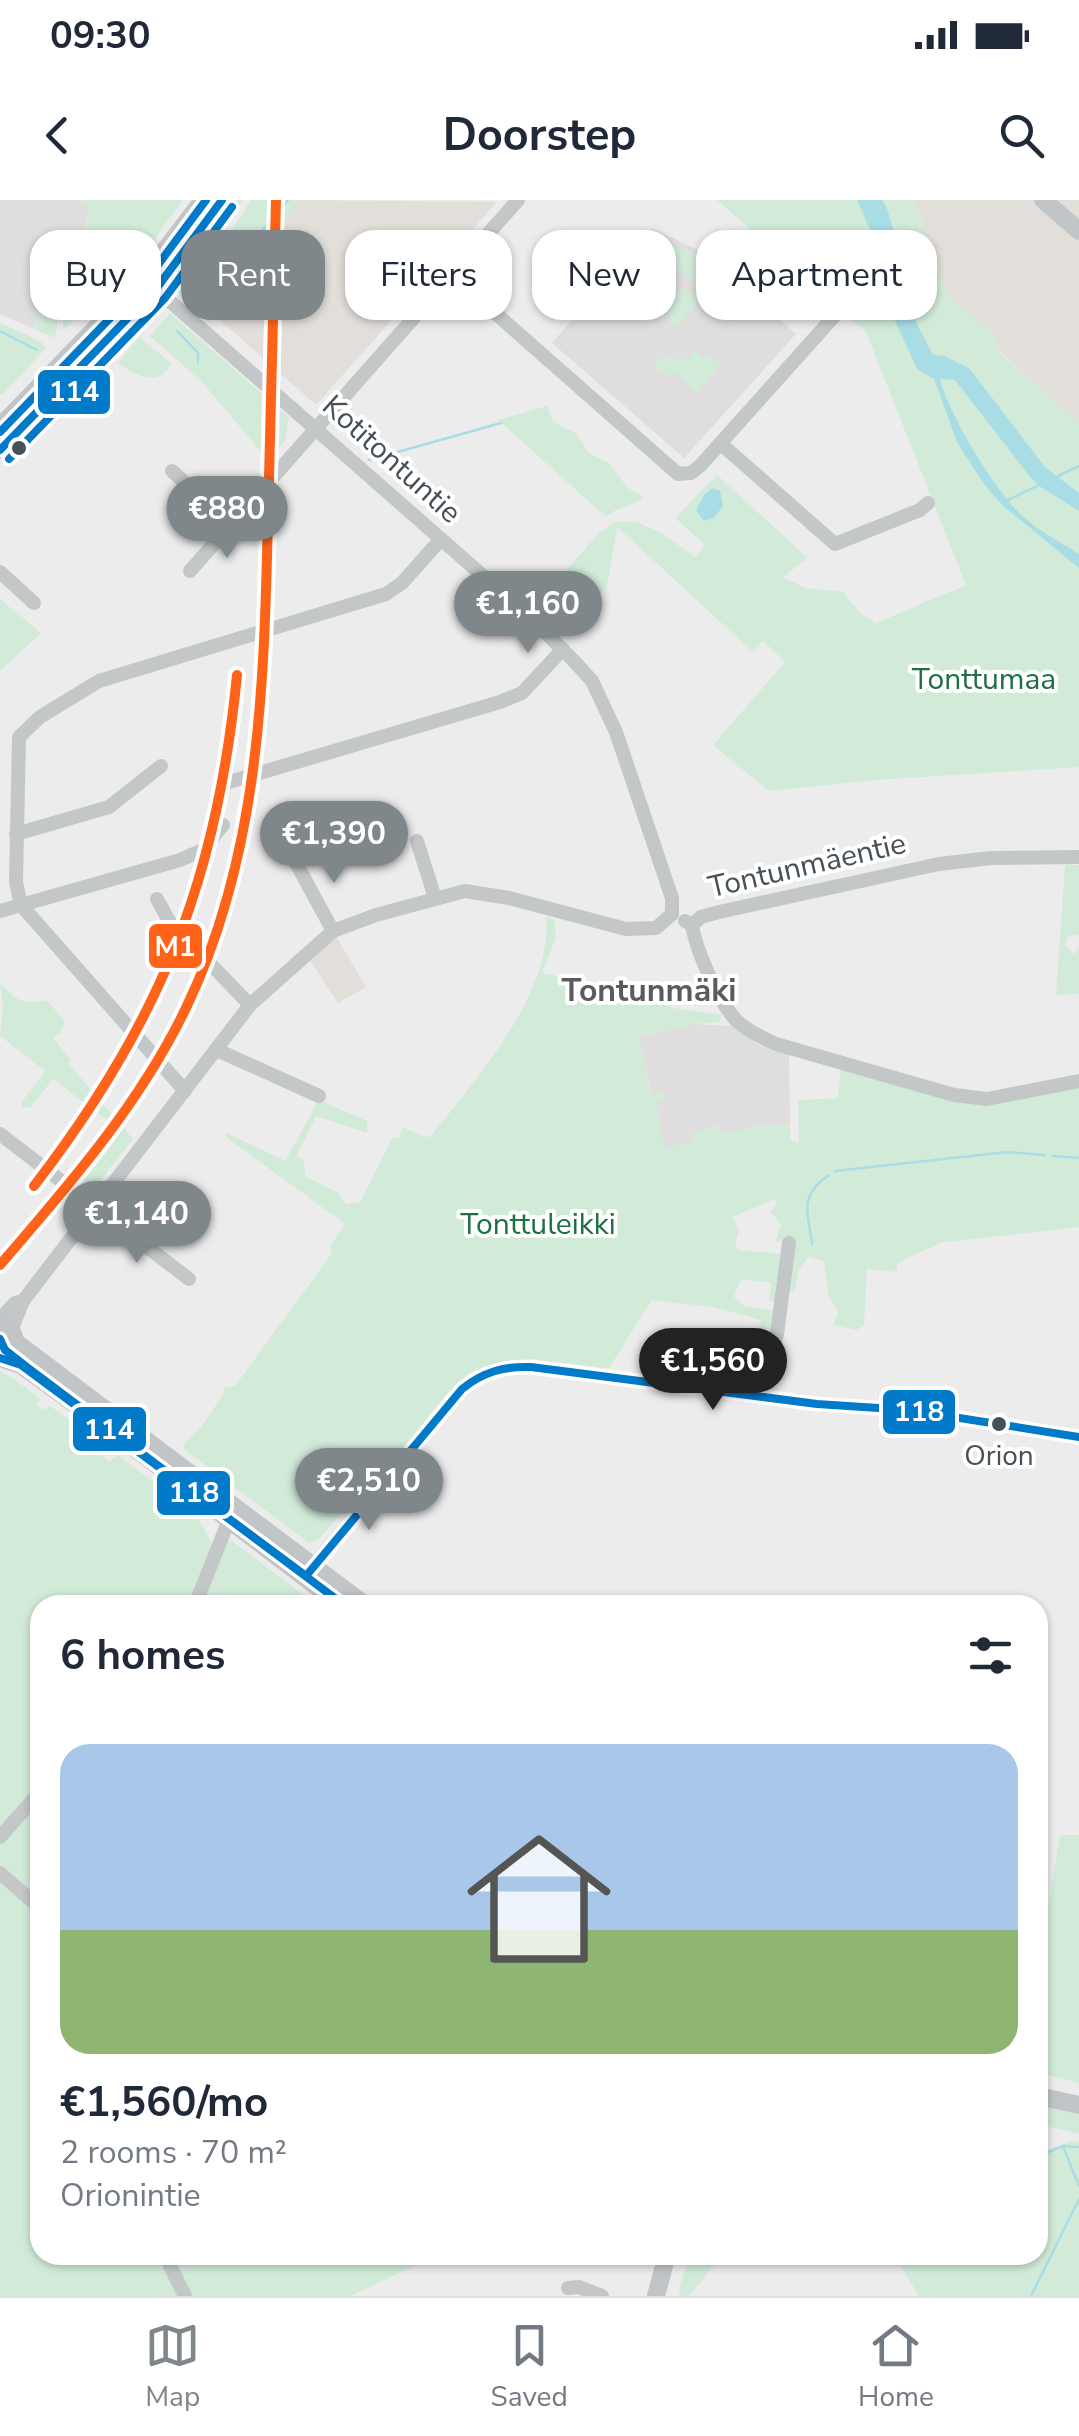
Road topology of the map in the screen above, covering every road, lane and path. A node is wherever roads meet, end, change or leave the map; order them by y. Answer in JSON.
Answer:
{"nodes":[{"id":1,"x":203,"y":200,"type":"edge"},
{"id":2,"x":222,"y":200,"type":"edge"},
{"id":3,"x":518,"y":200,"type":"edge"},
{"id":4,"x":1043,"y":200,"type":"edge"},
{"id":5,"x":491,"y":230,"type":"edge"},
{"id":6,"x":1079,"y":231,"type":"edge"},
{"id":7,"x":161,"y":267,"type":"edge"},
{"id":8,"x":161,"y":271,"type":"edge"},
{"id":9,"x":161,"y":293,"type":"edge"},
{"id":10,"x":112,"y":320,"type":"edge"},
{"id":11,"x":117,"y":320,"type":"edge"},
{"id":12,"x":411,"y":320,"type":"edge"},
{"id":13,"x":504,"y":320,"type":"edge"},
{"id":14,"x":831,"y":320,"type":"edge"},
{"id":15,"x":0,"y":426,"type":"edge"},
{"id":16,"x":316,"y":427,"type":"junction"},
{"id":17,"x":720,"y":443,"type":"junction"},
{"id":18,"x":0,"y":450,"type":"edge"},
{"id":19,"x":172,"y":471,"type":"dead end"},
{"id":20,"x":928,"y":503,"type":"dead end"},
{"id":21,"x":232,"y":524,"type":"junction"},
{"id":22,"x":441,"y":539,"type":"junction"},
{"id":23,"x":190,"y":571,"type":"dead end"},
{"id":24,"x":0,"y":572,"type":"edge"},
{"id":25,"x":34,"y":603,"type":"dead end"},
{"id":26,"x":564,"y":649,"type":"junction"},
{"id":27,"x":161,"y":766,"type":"dead end"},
{"id":28,"x":229,"y":782,"type":"dead end"},
{"id":29,"x":223,"y":825,"type":"dead end"},
{"id":30,"x":16,"y":834,"type":"junction"},
{"id":31,"x":418,"y":842,"type":"dead end"},
{"id":32,"x":1079,"y":858,"type":"edge"},
{"id":33,"x":296,"y":863,"type":"dead end"},
{"id":34,"x":435,"y":898,"type":"junction"},
{"id":35,"x":158,"y":899,"type":"dead end"},
{"id":36,"x":21,"y":905,"type":"junction"},
{"id":37,"x":0,"y":911,"type":"edge"},
{"id":38,"x":672,"y":914,"type":"junction"},
{"id":39,"x":692,"y":924,"type":"junction"},
{"id":40,"x":333,"y":931,"type":"junction"},
{"id":41,"x":250,"y":1006,"type":"junction"},
{"id":42,"x":216,"y":1050,"type":"junction"},
{"id":43,"x":1079,"y":1081,"type":"edge"},
{"id":44,"x":185,"y":1091,"type":"junction"},
{"id":45,"x":319,"y":1096,"type":"dead end"},
{"id":46,"x":0,"y":1134,"type":"edge"},
{"id":47,"x":97,"y":1207,"type":"junction"},
{"id":48,"x":789,"y":1243,"type":"dead end"},
{"id":49,"x":189,"y":1279,"type":"dead end"},
{"id":50,"x":6,"y":1328,"type":"edge"},
{"id":51,"x":0,"y":1358,"type":"edge"},
{"id":52,"x":758,"y":1397,"type":"junction"},
{"id":53,"x":1079,"y":1437,"type":"edge"},
{"id":54,"x":229,"y":1520,"type":"junction"},
{"id":55,"x":309,"y":1571,"type":"junction"},
{"id":56,"x":199,"y":1595,"type":"edge"},
{"id":57,"x":332,"y":1595,"type":"edge"},
{"id":58,"x":348,"y":1595,"type":"edge"},
{"id":59,"x":30,"y":1804,"type":"edge"},
{"id":60,"x":0,"y":1837,"type":"edge"},
{"id":61,"x":0,"y":1873,"type":"edge"},
{"id":62,"x":30,"y":1899,"type":"edge"},
{"id":63,"x":1048,"y":2098,"type":"edge"},
{"id":64,"x":1079,"y":2105,"type":"edge"},
{"id":65,"x":663,"y":2265,"type":"edge"},
{"id":66,"x":170,"y":2266,"type":"dead end"},
{"id":67,"x":568,"y":2288,"type":"dead end"},
{"id":68,"x":654,"y":2292,"type":"edge"},
{"id":69,"x":185,"y":2296,"type":"edge"},
{"id":70,"x":602,"y":2296,"type":"edge"}],
"edges":[{"from":1,"to":7,"type":"main road"},
{"from":2,"to":8,"type":"main road"},
{"from":3,"to":5,"type":"street"},
{"from":4,"to":6,"type":"main road"},
{"from":9,"to":16,"type":"street","name":"Kotitontuntie"},
{"from":10,"to":15,"type":"main road"},
{"from":11,"to":18,"type":"main road"},
{"from":12,"to":16,"type":"street"},
{"from":13,"to":17,"type":"street"},
{"from":14,"to":17,"type":"street"},
{"from":16,"to":21,"type":"street"},
{"from":16,"to":22,"type":"street","name":"Kotitontuntie"},
{"from":17,"to":20,"type":"street"},
{"from":19,"to":21,"type":"street"},
{"from":21,"to":23,"type":"street"},
{"from":22,"to":26,"type":"street","name":"Kotitontuntie"},
{"from":22,"to":30,"type":"street"},
{"from":24,"to":25,"type":"street"},
{"from":26,"to":28,"type":"street"},
{"from":26,"to":38,"type":"street","name":"Kotitontuntie"},
{"from":27,"to":30,"type":"street"},
{"from":29,"to":36,"type":"street"},
{"from":30,"to":36,"type":"street"},
{"from":31,"to":34,"type":"street"},
{"from":32,"to":39,"type":"street","name":"Tontunmäentie"},
{"from":33,"to":40,"type":"street"},
{"from":34,"to":38,"type":"street","name":"Tontunmäentie"},
{"from":34,"to":40,"type":"street","name":"Tontunmäentie"},
{"from":35,"to":41,"type":"street"},
{"from":36,"to":37,"type":"street"},
{"from":36,"to":44,"type":"street"},
{"from":38,"to":39,"type":"street","name":"Tontunmäentie"},
{"from":39,"to":43,"type":"street"},
{"from":40,"to":41,"type":"street","name":"Tontunmäentie"},
{"from":41,"to":42,"type":"street","name":"Tontunmäentie"},
{"from":42,"to":44,"type":"street","name":"Tontunmäentie"},
{"from":42,"to":45,"type":"street"},
{"from":44,"to":47,"type":"street","name":"Tontunmäentie"},
{"from":46,"to":47,"type":"street"},
{"from":47,"to":49,"type":"street"},
{"from":47,"to":50,"type":"street","name":"Tontunmäentie"},
{"from":48,"to":52,"type":"street"},
{"from":50,"to":51,"type":"main road"},
{"from":50,"to":55,"type":"main road"},
{"from":51,"to":54,"type":"main road"},
{"from":52,"to":53,"type":"street"},
{"from":52,"to":55,"type":"street"},
{"from":54,"to":55,"type":"main road"},
{"from":54,"to":56,"type":"street"},
{"from":55,"to":57,"type":"main road"},
{"from":55,"to":58,"type":"main road"},
{"from":59,"to":60,"type":"street"},
{"from":61,"to":62,"type":"street"},
{"from":63,"to":64,"type":"main road"},
{"from":65,"to":68,"type":"main road"},
{"from":66,"to":69,"type":"street"},
{"from":67,"to":70,"type":"street"}]}
